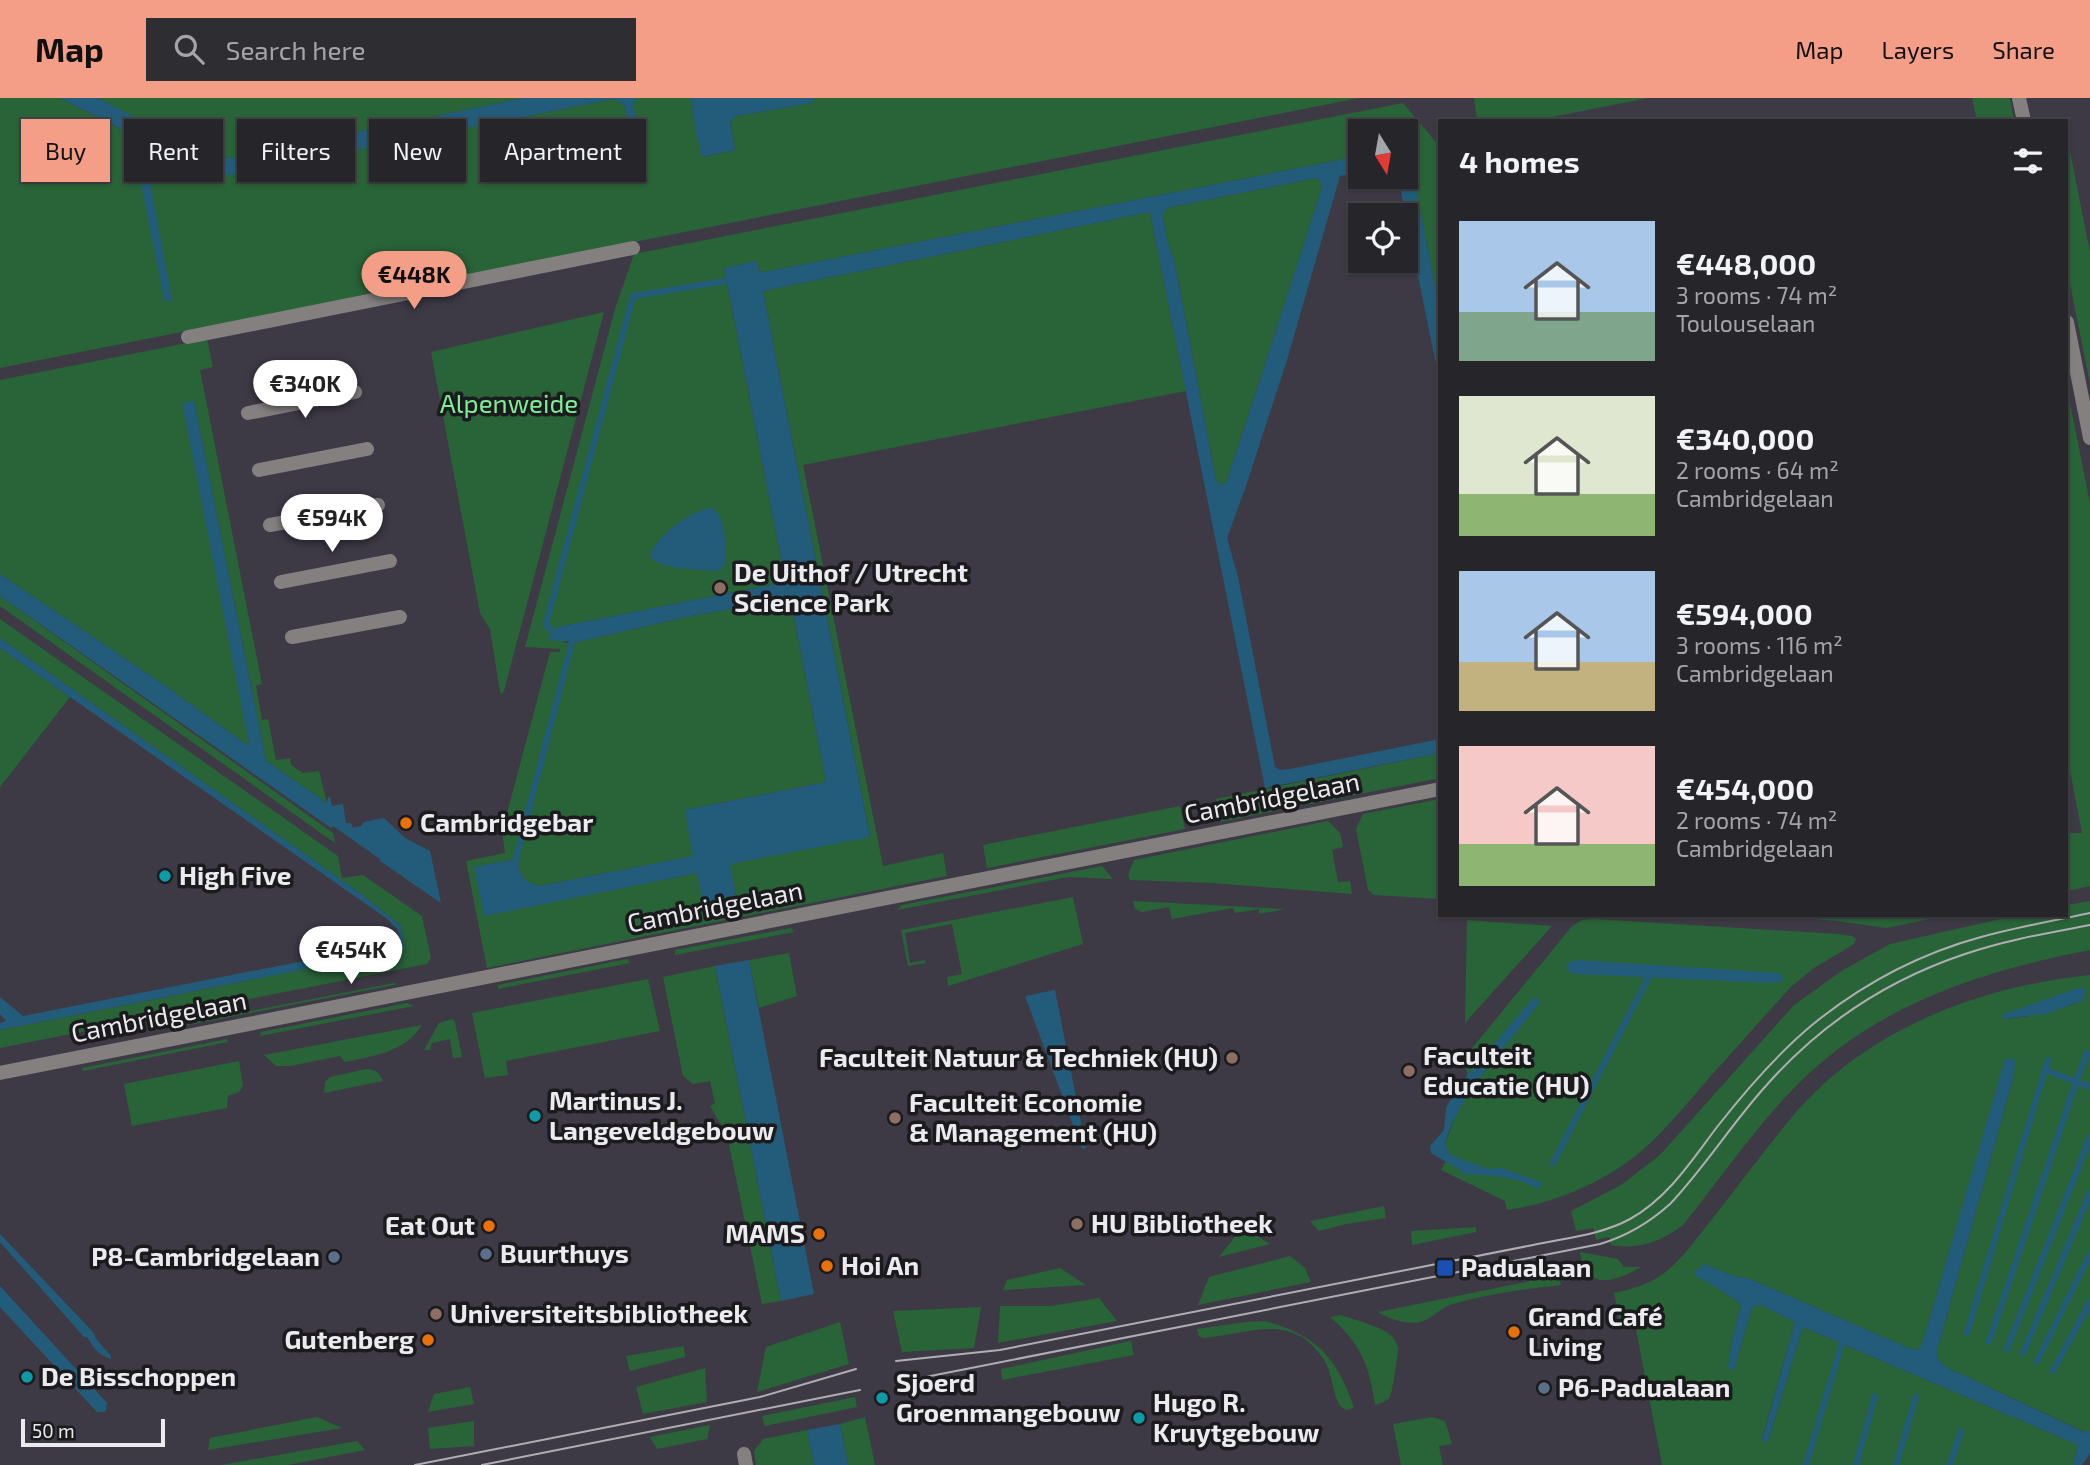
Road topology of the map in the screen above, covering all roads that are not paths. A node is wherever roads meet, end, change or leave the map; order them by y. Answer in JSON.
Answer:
{"nodes":[{"id":1,"x":2018,"y":98,"type":"edge"},
{"id":2,"x":2023,"y":119,"type":"edge"},
{"id":3,"x":633,"y":248,"type":"dead end"},
{"id":4,"x":2068,"y":327,"type":"edge"},
{"id":5,"x":188,"y":337,"type":"dead end"},
{"id":6,"x":355,"y":392,"type":"dead end"},
{"id":7,"x":248,"y":414,"type":"dead end"},
{"id":8,"x":2090,"y":438,"type":"edge"},
{"id":9,"x":367,"y":449,"type":"dead end"},
{"id":10,"x":259,"y":470,"type":"dead end"},
{"id":11,"x":378,"y":505,"type":"dead end"},
{"id":12,"x":270,"y":525,"type":"dead end"},
{"id":13,"x":390,"y":561,"type":"dead end"},
{"id":14,"x":281,"y":582,"type":"dead end"},
{"id":15,"x":400,"y":617,"type":"dead end"},
{"id":16,"x":292,"y":638,"type":"dead end"},
{"id":17,"x":1438,"y":789,"type":"edge"},
{"id":18,"x":0,"y":1073,"type":"edge"}],
"edges":[{"from":1,"to":2,"type":"street"},
{"from":3,"to":5,"type":"street"},
{"from":4,"to":8,"type":"street"},
{"from":6,"to":7,"type":"street"},
{"from":9,"to":10,"type":"street"},
{"from":11,"to":12,"type":"street"},
{"from":13,"to":14,"type":"street"},
{"from":15,"to":16,"type":"street"},
{"from":17,"to":18,"type":"street","name":"Cambridgelaan"}]}
